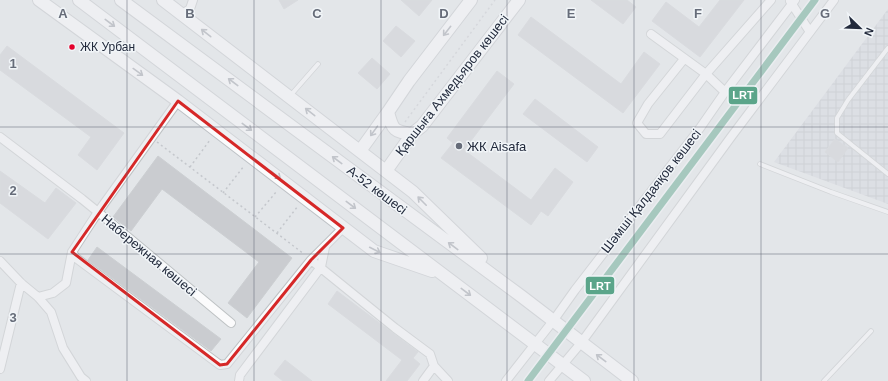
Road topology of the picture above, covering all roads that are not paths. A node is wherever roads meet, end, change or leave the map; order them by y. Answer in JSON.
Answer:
{"nodes":[{"id":1,"x":39,"y":0,"type":"edge"},
{"id":2,"x":78,"y":0,"type":"edge"},
{"id":3,"x":121,"y":0,"type":"edge"},
{"id":4,"x":163,"y":0,"type":"edge"},
{"id":5,"x":193,"y":0,"type":"edge"},
{"id":6,"x":471,"y":0,"type":"edge"},
{"id":7,"x":519,"y":0,"type":"edge"},
{"id":8,"x":771,"y":0,"type":"edge"},
{"id":9,"x":834,"y":0,"type":"edge"},
{"id":10,"x":792,"y":1,"type":"edge"},
{"id":11,"x":182,"y":14,"type":"junction"},
{"id":12,"x":810,"y":32,"type":"junction"},
{"id":13,"x":651,"y":34,"type":"dead end"},
{"id":14,"x":888,"y":48,"type":"edge"},
{"id":15,"x":684,"y":59,"type":"junction"},
{"id":16,"x":318,"y":64,"type":"dead end"},
{"id":17,"x":706,"y":74,"type":"junction"},
{"id":18,"x":725,"y":92,"type":"junction"},
{"id":19,"x":290,"y":97,"type":"junction"},
{"id":20,"x":178,"y":101,"type":"junction"},
{"id":21,"x":388,"y":112,"type":"junction"},
{"id":22,"x":412,"y":134,"type":"junction"},
{"id":23,"x":0,"y":137,"type":"edge"},
{"id":24,"x":360,"y":151,"type":"junction"},
{"id":25,"x":760,"y":164,"type":"dead end"},
{"id":26,"x":386,"y":171,"type":"junction"},
{"id":27,"x":888,"y":174,"type":"edge"},
{"id":28,"x":98,"y":212,"type":"junction"},
{"id":29,"x":888,"y":212,"type":"edge"},
{"id":30,"x":343,"y":228,"type":"junction"},
{"id":31,"x":325,"y":247,"type":"junction"},
{"id":32,"x":72,"y":252,"type":"junction"},
{"id":33,"x":311,"y":260,"type":"junction"},
{"id":34,"x":0,"y":261,"type":"edge"},
{"id":35,"x":321,"y":267,"type":"junction"},
{"id":36,"x":444,"y":275,"type":"junction"},
{"id":37,"x":21,"y":283,"type":"junction"},
{"id":38,"x":521,"y":296,"type":"junction"},
{"id":39,"x":38,"y":297,"type":"junction"},
{"id":40,"x":553,"y":321,"type":"junction"},
{"id":41,"x":231,"y":323,"type":"dead end"},
{"id":42,"x":871,"y":331,"type":"dead end"},
{"id":43,"x":581,"y":342,"type":"junction"},
{"id":44,"x":536,"y":343,"type":"junction"},
{"id":45,"x":562,"y":365,"type":"junction"},
{"id":46,"x":434,"y":366,"type":"junction"},
{"id":47,"x":0,"y":369,"type":"edge"},
{"id":48,"x":86,"y":381,"type":"edge"},
{"id":49,"x":239,"y":381,"type":"edge"},
{"id":50,"x":423,"y":381,"type":"edge"},
{"id":51,"x":448,"y":381,"type":"edge"},
{"id":52,"x":506,"y":381,"type":"edge"},
{"id":53,"x":549,"y":381,"type":"edge"},
{"id":54,"x":584,"y":381,"type":"edge"},
{"id":55,"x":632,"y":381,"type":"edge"},
{"id":56,"x":824,"y":381,"type":"edge"}],
"edges":[{"from":1,"to":20,"type":"street","one_way":true},
{"from":2,"to":36,"type":"street","one_way":true},
{"from":38,"to":3,"type":"street","name":"А-52 көшесі","one_way":true},
{"from":4,"to":11,"type":"street"},
{"from":5,"to":11,"type":"street"},
{"from":6,"to":21,"type":"street","one_way":true},
{"from":7,"to":22,"type":"street","name":"Қаршыға Ахмедьяров көшесі"},
{"from":8,"to":17,"type":"street"},
{"from":9,"to":12,"type":"street"},
{"from":10,"to":12,"type":"street"},
{"from":10,"to":18,"type":"street","name":"Шәмші Қалдаяқов көшесі"},
{"from":19,"to":11,"type":"street","one_way":true},
{"from":12,"to":43,"type":"street"},
{"from":13,"to":15,"type":"street"},
{"from":14,"to":27,"type":"lane"},
{"from":15,"to":17,"type":"street"},
{"from":15,"to":17,"type":"street"},
{"from":16,"to":19,"type":"lane"},
{"from":17,"to":18,"type":"street"},
{"from":18,"to":40,"type":"street","name":"Шәмші Қалдаяқов көшесі"},
{"from":24,"to":19,"type":"street","one_way":true},
{"from":20,"to":28,"type":"street"},
{"from":20,"to":30,"type":"street","one_way":true},
{"from":21,"to":22,"type":"street"},
{"from":21,"to":24,"type":"street","one_way":true},
{"from":22,"to":26,"type":"street","name":"Қаршыға Ахмедьяров көшесі"},
{"from":23,"to":28,"type":"street"},
{"from":24,"to":26,"type":"street"},
{"from":25,"to":29,"type":"lane"},
{"from":38,"to":26,"type":"street","one_way":true},
{"from":28,"to":32,"type":"street","name":"Набережная көшесі"},
{"from":28,"to":41,"type":"street","name":"Набережная көшесі"},
{"from":30,"to":31,"type":"street"},
{"from":30,"to":36,"type":"street","one_way":true},
{"from":31,"to":33,"type":"street"},
{"from":31,"to":35,"type":"street"},
{"from":32,"to":33,"type":"street"},
{"from":32,"to":39,"type":"street","name":"Набережная көшесі"},
{"from":33,"to":35,"type":"street"},
{"from":34,"to":37,"type":"street"},
{"from":35,"to":46,"type":"street"},
{"from":35,"to":49,"type":"street"},
{"from":36,"to":44,"type":"street","one_way":true},
{"from":37,"to":39,"type":"street"},
{"from":37,"to":47,"type":"street"},
{"from":38,"to":40,"type":"street","name":"А-52 көшесі"},
{"from":39,"to":48,"type":"street"},
{"from":40,"to":43,"type":"street","name":"А-52 көшесі"},
{"from":40,"to":44,"type":"street","name":"Шәмші Қалдаяқов көшесі"},
{"from":42,"to":56,"type":"lane"},
{"from":43,"to":45,"type":"street"},
{"from":55,"to":43,"type":"street","name":"А-52 көшесі","one_way":true},
{"from":44,"to":45,"type":"street"},
{"from":44,"to":52,"type":"street","name":"Шәмші Қалдаяқов көшесі"},
{"from":45,"to":53,"type":"street"},
{"from":45,"to":54,"type":"street"},
{"from":46,"to":50,"type":"street"},
{"from":46,"to":51,"type":"street"}]}
